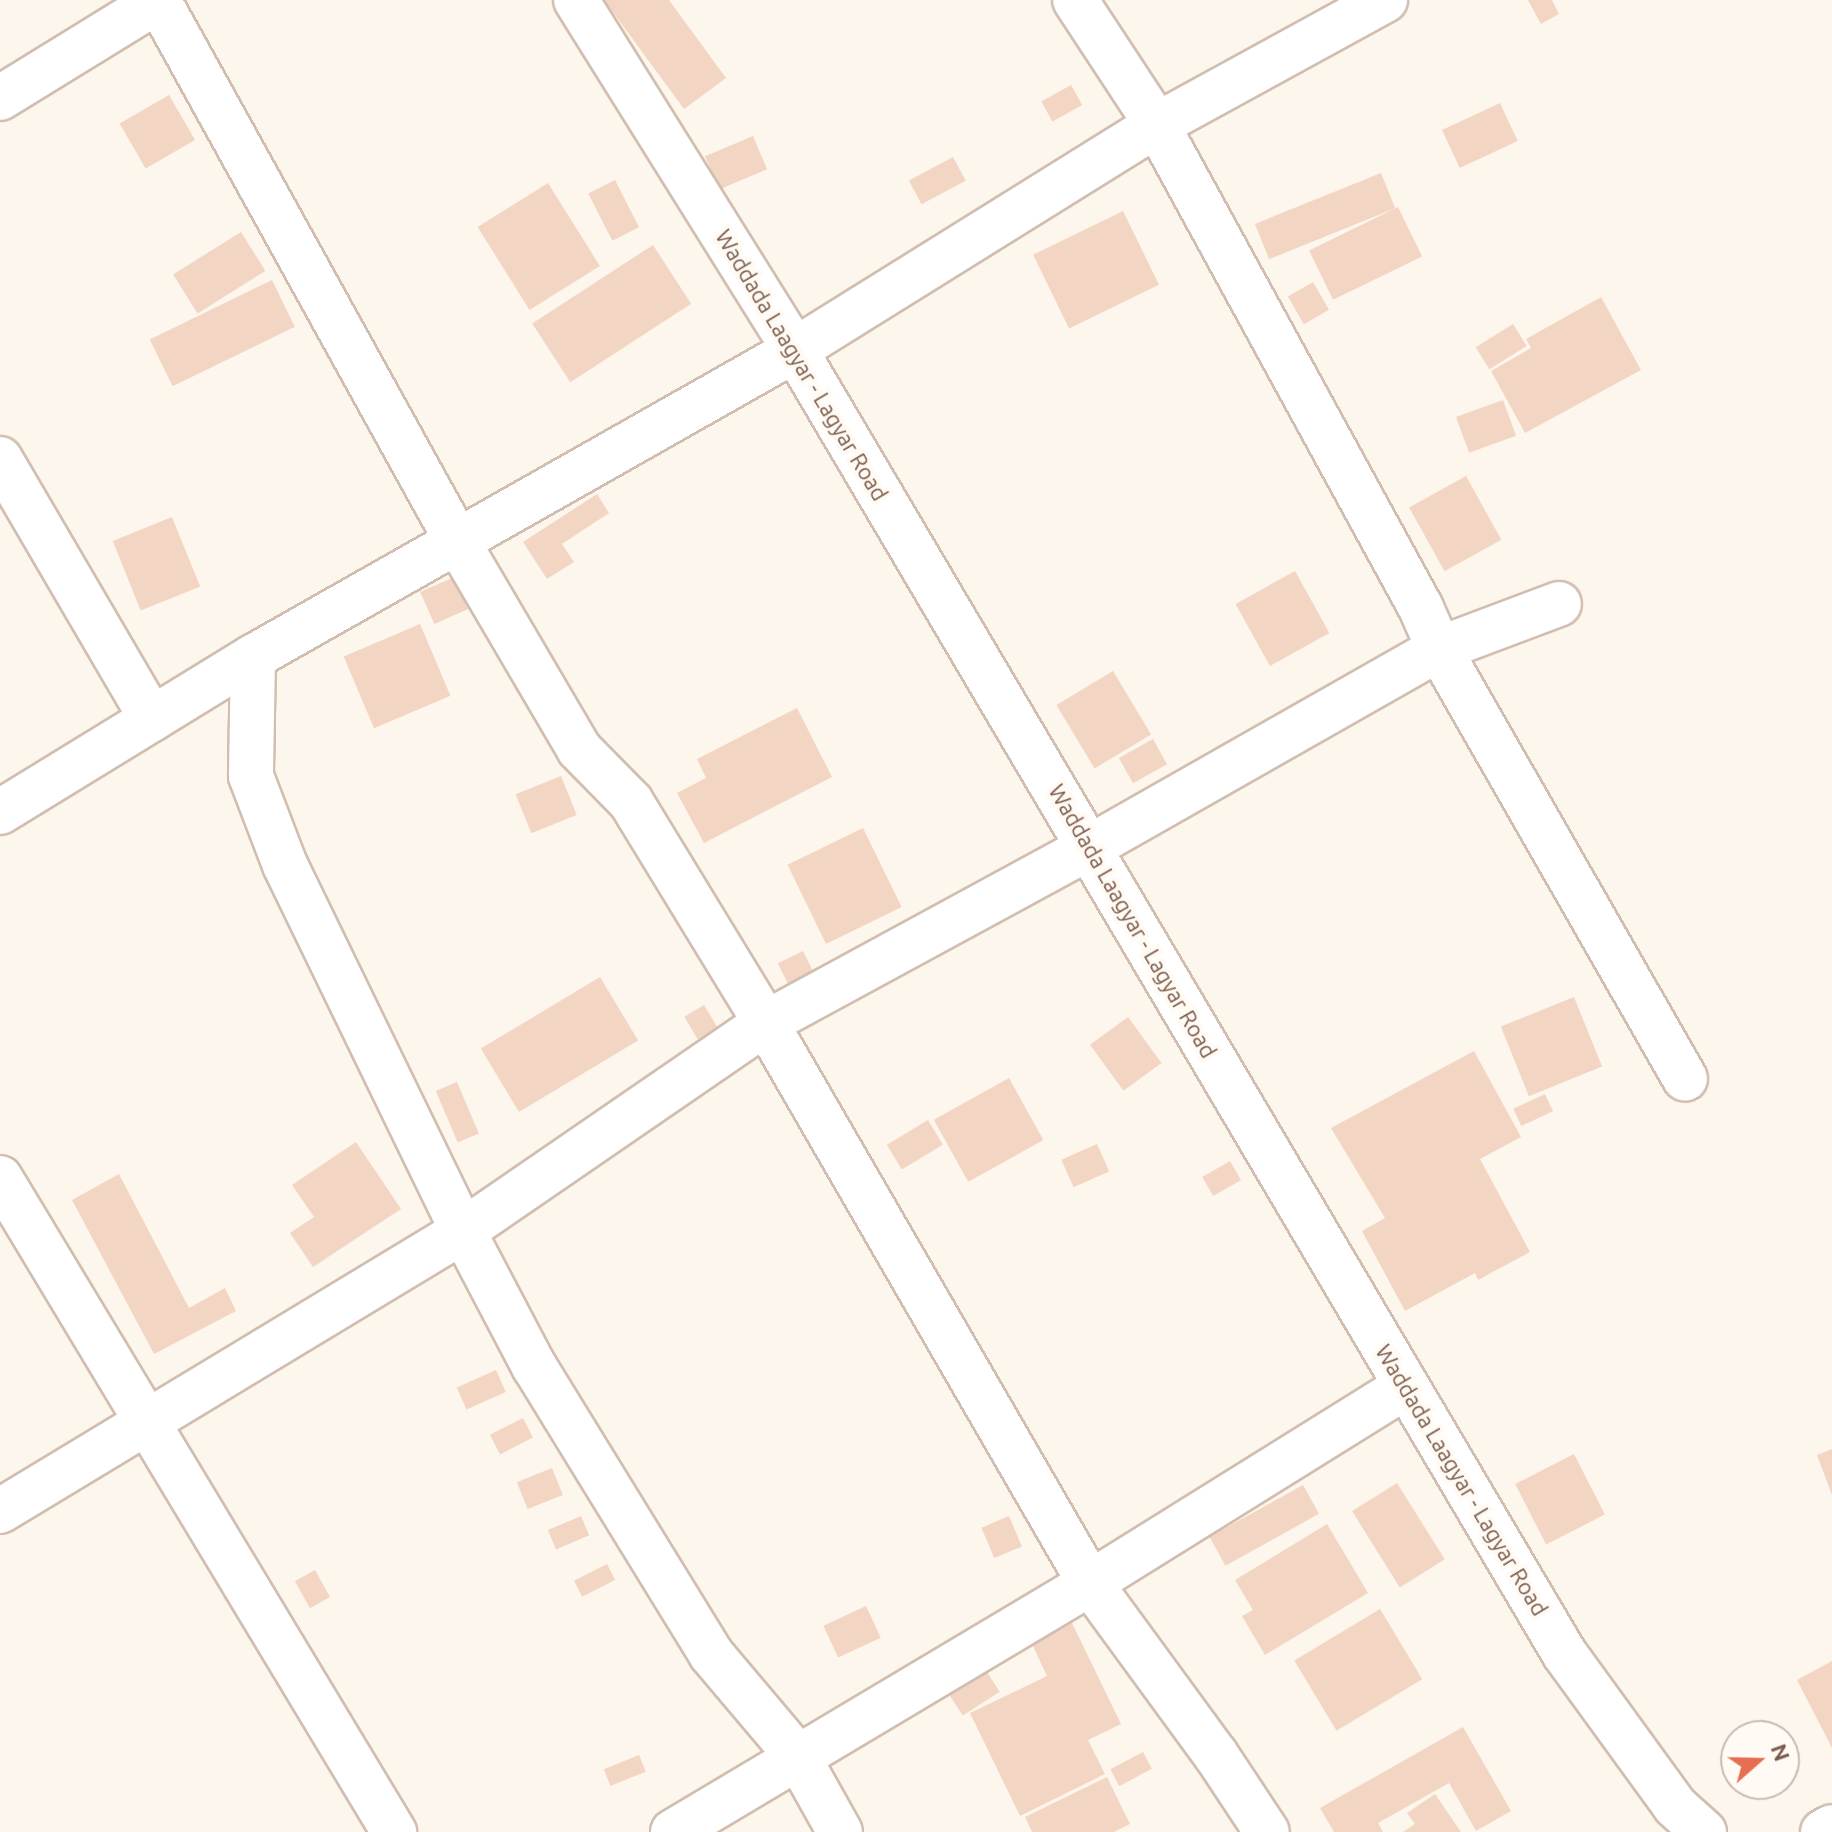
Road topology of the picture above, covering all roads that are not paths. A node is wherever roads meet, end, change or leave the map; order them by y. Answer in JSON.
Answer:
{"nodes":[{"id":1,"x":159,"y":0,"type":"edge"},
{"id":2,"x":576,"y":0,"type":"edge"},
{"id":3,"x":1075,"y":0,"type":"edge"},
{"id":4,"x":1385,"y":0,"type":"edge"},
{"id":5,"x":0,"y":98,"type":"edge"},
{"id":6,"x":1157,"y":125,"type":"junction"},
{"id":7,"x":795,"y":350,"type":"junction"},
{"id":8,"x":0,"y":459,"type":"edge"},
{"id":9,"x":456,"y":539,"type":"junction"},
{"id":10,"x":1559,"y":604,"type":"dead end"},
{"id":11,"x":1439,"y":649,"type":"junction"},
{"id":12,"x":253,"y":657,"type":"junction"},
{"id":13,"x":152,"y":719,"type":"junction"},
{"id":14,"x":0,"y":812,"type":"edge"},
{"id":15,"x":1090,"y":847,"type":"junction"},
{"id":16,"x":766,"y":1023,"type":"junction"},
{"id":17,"x":1685,"y":1079,"type":"dead end"},
{"id":18,"x":0,"y":1178,"type":"edge"},
{"id":19,"x":463,"y":1231,"type":"junction"},
{"id":20,"x":1406,"y":1386,"type":"junction"},
{"id":21,"x":146,"y":1420,"type":"junction"},
{"id":22,"x":0,"y":1511,"type":"edge"},
{"id":23,"x":1090,"y":1583,"type":"junction"},
{"id":24,"x":798,"y":1757,"type":"junction"},
{"id":25,"x":1832,"y":1827,"type":"edge"},
{"id":26,"x":394,"y":1832,"type":"edge"},
{"id":27,"x":673,"y":1832,"type":"edge"},
{"id":28,"x":840,"y":1832,"type":"edge"},
{"id":29,"x":1267,"y":1832,"type":"edge"},
{"id":30,"x":1704,"y":1832,"type":"edge"},
{"id":31,"x":1823,"y":1832,"type":"edge"}],
"edges":[{"from":1,"to":5,"type":"street"},
{"from":1,"to":9,"type":"street"},
{"from":2,"to":7,"type":"street","name":"Waddada Laagyar - Lagyar Road"},
{"from":3,"to":6,"type":"street"},
{"from":4,"to":6,"type":"street"},
{"from":6,"to":7,"type":"street"},
{"from":6,"to":11,"type":"street"},
{"from":7,"to":9,"type":"street"},
{"from":7,"to":15,"type":"street","name":"Waddada Laagyar - Lagyar Road"},
{"from":8,"to":13,"type":"street"},
{"from":9,"to":12,"type":"street"},
{"from":9,"to":16,"type":"street"},
{"from":10,"to":11,"type":"street"},
{"from":11,"to":15,"type":"street"},
{"from":11,"to":17,"type":"street"},
{"from":12,"to":13,"type":"street"},
{"from":12,"to":19,"type":"street"},
{"from":13,"to":14,"type":"street"},
{"from":15,"to":16,"type":"street"},
{"from":15,"to":20,"type":"street","name":"Waddada Laagyar - Lagyar Road"},
{"from":16,"to":19,"type":"street"},
{"from":16,"to":23,"type":"street"},
{"from":18,"to":21,"type":"street"},
{"from":19,"to":21,"type":"street"},
{"from":19,"to":24,"type":"street"},
{"from":20,"to":23,"type":"street"},
{"from":20,"to":30,"type":"street","name":"Waddada Laagyar - Lagyar Road"},
{"from":21,"to":22,"type":"street"},
{"from":21,"to":26,"type":"street"},
{"from":23,"to":24,"type":"street"},
{"from":23,"to":29,"type":"street"},
{"from":24,"to":27,"type":"street"},
{"from":24,"to":28,"type":"street"},
{"from":25,"to":31,"type":"street"}]}
